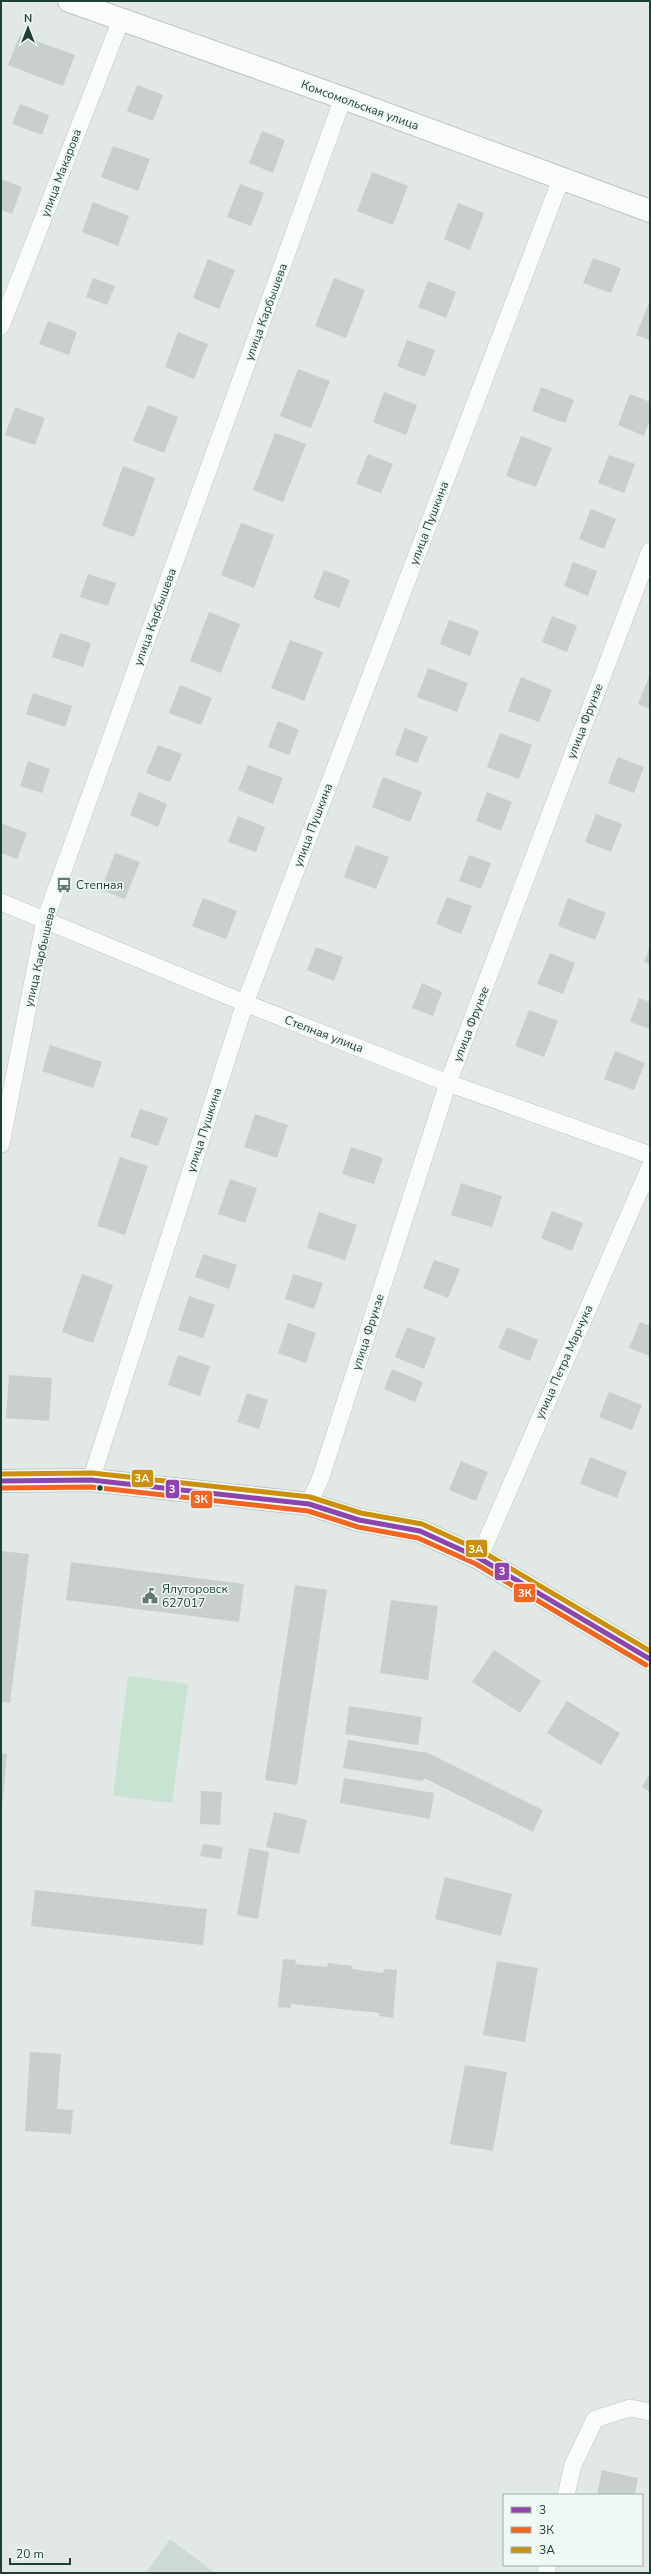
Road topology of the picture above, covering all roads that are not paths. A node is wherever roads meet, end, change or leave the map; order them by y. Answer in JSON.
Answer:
{"nodes":[{"id":1,"x":69,"y":1,"type":"edge"},
{"id":2,"x":121,"y":20,"type":"junction"},
{"id":3,"x":343,"y":98,"type":"junction"},
{"id":4,"x":561,"y":179,"type":"junction"},
{"id":5,"x":650,"y":212,"type":"edge"},
{"id":6,"x":1,"y":326,"type":"edge"},
{"id":7,"x":650,"y":551,"type":"edge"},
{"id":8,"x":1,"y":902,"type":"edge"},
{"id":9,"x":46,"y":920,"type":"junction"},
{"id":10,"x":246,"y":1003,"type":"junction"},
{"id":11,"x":448,"y":1083,"type":"junction"},
{"id":12,"x":1,"y":1144,"type":"edge"},
{"id":13,"x":650,"y":1155,"type":"edge"},
{"id":14,"x":650,"y":1167,"type":"edge"},
{"id":15,"x":91,"y":1480,"type":"junction"},
{"id":16,"x":1,"y":1481,"type":"edge"},
{"id":17,"x":309,"y":1504,"type":"junction"},
{"id":18,"x":479,"y":1558,"type":"junction"},
{"id":19,"x":650,"y":1659,"type":"edge"},
{"id":20,"x":650,"y":2412,"type":"edge"},
{"id":21,"x":566,"y":2494,"type":"edge"}],
"edges":[{"from":1,"to":2,"type":"street","name":"Комсомольская улица"},
{"from":2,"to":3,"type":"street","name":"Комсомольская улица"},
{"from":2,"to":6,"type":"street","name":"улица Макарова"},
{"from":3,"to":4,"type":"street","name":"Комсомольская улица"},
{"from":3,"to":9,"type":"street","name":"улица Карбышева"},
{"from":4,"to":5,"type":"street","name":"Комсомольская улица"},
{"from":4,"to":10,"type":"street","name":"улица Пушкина"},
{"from":7,"to":11,"type":"street","name":"улица Фрунзе"},
{"from":8,"to":9,"type":"street","name":"Степная улица"},
{"from":9,"to":10,"type":"street","name":"Степная улица"},
{"from":9,"to":12,"type":"street","name":"улица Карбышева"},
{"from":10,"to":11,"type":"street","name":"Степная улица"},
{"from":10,"to":15,"type":"street","name":"улица Пушкина"},
{"from":11,"to":13,"type":"street","name":"Степная улица"},
{"from":11,"to":17,"type":"street","name":"улица Фрунзе"},
{"from":14,"to":18,"type":"street","name":"улица Петра Марчука"},
{"from":15,"to":16,"type":"street"},
{"from":15,"to":17,"type":"street"},
{"from":17,"to":18,"type":"street"},
{"from":18,"to":19,"type":"street"},
{"from":20,"to":21,"type":"street"}]}
